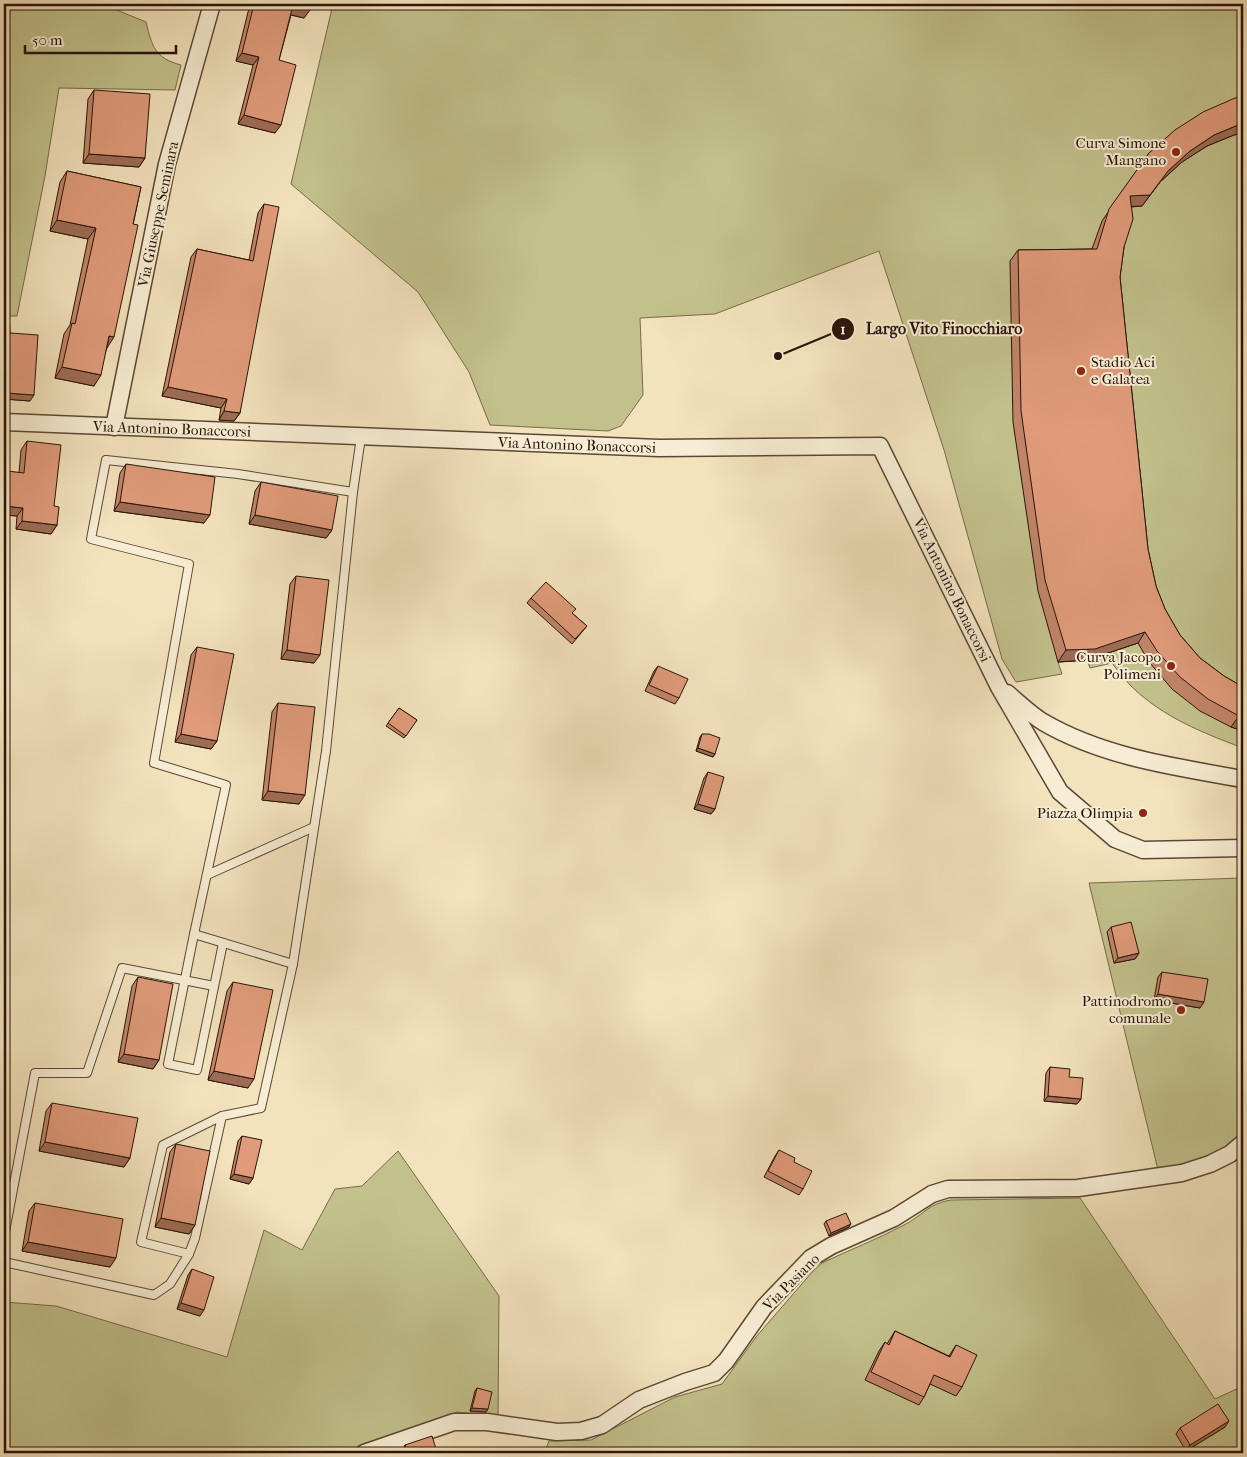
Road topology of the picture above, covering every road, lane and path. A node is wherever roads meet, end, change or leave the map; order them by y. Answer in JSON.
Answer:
{"nodes":[{"id":1,"x":212,"y":4,"type":"edge"},
{"id":2,"x":4,"y":422,"type":"edge"},
{"id":3,"x":114,"y":427,"type":"junction"},
{"id":4,"x":360,"y":437,"type":"junction"},
{"id":5,"x":353,"y":492,"type":"junction"},
{"id":6,"x":1000,"y":687,"type":"junction"},
{"id":7,"x":1243,"y":779,"type":"edge"},
{"id":8,"x":314,"y":827,"type":"junction"},
{"id":9,"x":1243,"y":848,"type":"edge"},
{"id":10,"x":207,"y":875,"type":"junction"},
{"id":11,"x":194,"y":934,"type":"junction"},
{"id":12,"x":223,"y":943,"type":"junction"},
{"id":13,"x":293,"y":964,"type":"junction"},
{"id":14,"x":185,"y":979,"type":"junction"},
{"id":15,"x":214,"y":986,"type":"junction"},
{"id":16,"x":222,"y":1116,"type":"junction"},
{"id":17,"x":1243,"y":1143,"type":"edge"},
{"id":18,"x":4,"y":1237,"type":"edge"},
{"id":19,"x":189,"y":1254,"type":"junction"},
{"id":20,"x":4,"y":1262,"type":"edge"},
{"id":21,"x":364,"y":1453,"type":"edge"}],
"edges":[{"from":1,"to":3,"type":"street","name":"Via Giuseppe Seminara"},
{"from":2,"to":3,"type":"street","name":"Via Antonino Bonaccorsi"},
{"from":3,"to":4,"type":"street","name":"Via Antonino Bonaccorsi"},
{"from":4,"to":5,"type":"lane"},
{"from":4,"to":6,"type":"street","name":"Via Antonino Bonaccorsi"},
{"from":5,"to":8,"type":"lane"},
{"from":5,"to":10,"type":"lane"},
{"from":6,"to":7,"type":"street"},
{"from":6,"to":9,"type":"street"},
{"from":8,"to":10,"type":"lane"},
{"from":8,"to":13,"type":"lane"},
{"from":10,"to":11,"type":"lane"},
{"from":11,"to":12,"type":"lane"},
{"from":11,"to":14,"type":"lane"},
{"from":12,"to":13,"type":"lane"},
{"from":12,"to":15,"type":"lane"},
{"from":13,"to":16,"type":"lane"},
{"from":14,"to":15,"type":"lane"},
{"from":14,"to":15,"type":"lane"},
{"from":14,"to":18,"type":"lane"},
{"from":16,"to":19,"type":"lane"},
{"from":16,"to":19,"type":"lane"},
{"from":17,"to":21,"type":"street","name":"Via Pasiano"},
{"from":19,"to":20,"type":"lane"}]}
